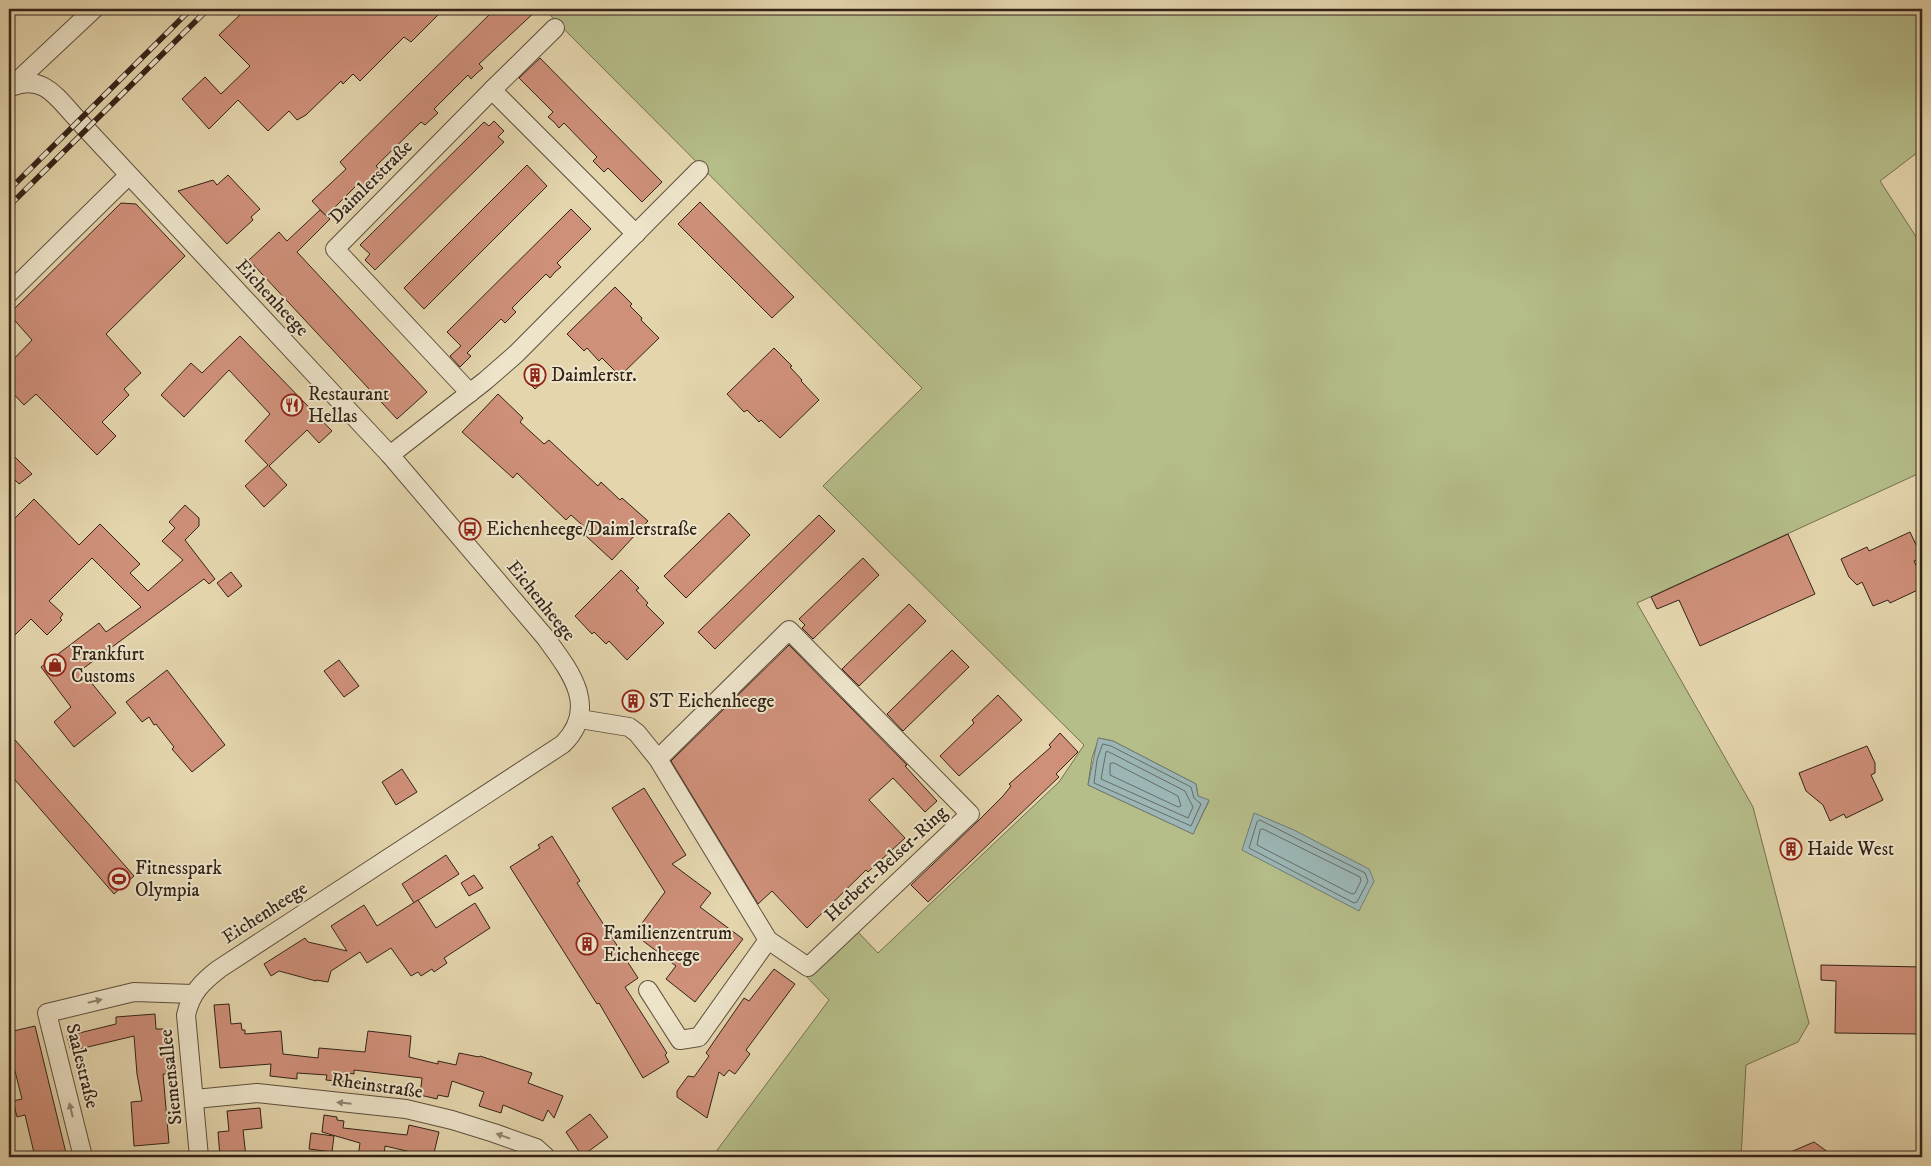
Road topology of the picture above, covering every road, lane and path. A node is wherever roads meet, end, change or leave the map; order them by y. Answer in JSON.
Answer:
{"nodes":[{"id":1,"x":94,"y":9,"type":"edge"},
{"id":2,"x":554,"y":28,"type":"dead end"},
{"id":3,"x":10,"y":88,"type":"edge"},
{"id":4,"x":492,"y":90,"type":"junction"},
{"id":5,"x":699,"y":170,"type":"dead end"},
{"id":6,"x":128,"y":176,"type":"junction"},
{"id":7,"x":636,"y":234,"type":"junction"},
{"id":8,"x":9,"y":293,"type":"edge"},
{"id":9,"x":470,"y":393,"type":"junction"},
{"id":10,"x":390,"y":455,"type":"junction"},
{"id":11,"x":580,"y":720,"type":"junction"},
{"id":12,"x":658,"y":759,"type":"junction"},
{"id":13,"x":768,"y":940,"type":"junction"},
{"id":14,"x":648,"y":990,"type":"dead end"},
{"id":15,"x":193,"y":994,"type":"junction"},
{"id":16,"x":195,"y":1099,"type":"junction"},
{"id":17,"x":83,"y":1157,"type":"edge"},
{"id":18,"x":199,"y":1157,"type":"edge"},
{"id":19,"x":546,"y":1157,"type":"edge"}],
"edges":[{"from":1,"to":3,"type":"street"},
{"from":2,"to":4,"type":"street","name":"Daimlerstraße"},
{"from":3,"to":6,"type":"street","name":"Eichenheege"},
{"from":4,"to":7,"type":"street"},
{"from":4,"to":9,"type":"street","name":"Daimlerstraße"},
{"from":5,"to":7,"type":"street"},
{"from":6,"to":8,"type":"street"},
{"from":6,"to":10,"type":"street","name":"Eichenheege"},
{"from":7,"to":9,"type":"street"},
{"from":9,"to":10,"type":"street"},
{"from":10,"to":11,"type":"street","name":"Eichenheege"},
{"from":11,"to":12,"type":"street","name":"Herbert-Belser-Ring"},
{"from":11,"to":15,"type":"street","name":"Eichenheege"},
{"from":12,"to":13,"type":"street","name":"Herbert-Belser-Ring"},
{"from":12,"to":13,"type":"street","name":"Herbert-Belser-Ring"},
{"from":13,"to":14,"type":"street"},
{"from":15,"to":16,"type":"street","name":"Siemensallee"},
{"from":17,"to":15,"type":"street","name":"Saalestraße","one_way":true},
{"from":16,"to":18,"type":"street","name":"Siemensallee"},
{"from":19,"to":16,"type":"street","name":"Rheinstraße","one_way":true}]}
